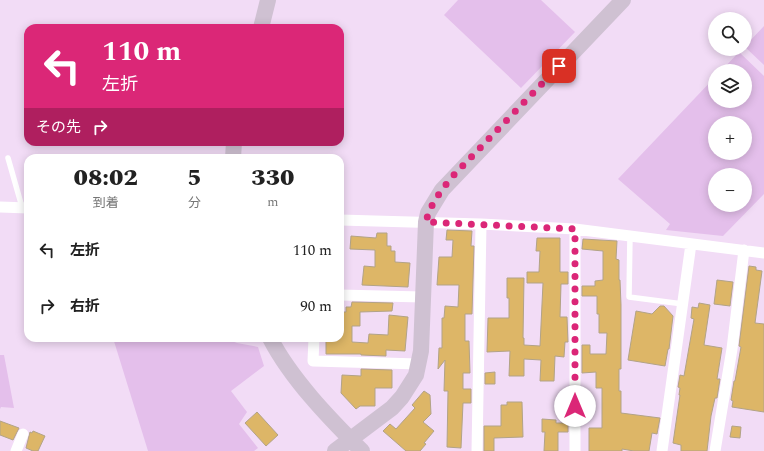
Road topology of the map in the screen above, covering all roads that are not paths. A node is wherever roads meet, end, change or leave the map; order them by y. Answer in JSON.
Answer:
{"nodes":[{"id":1,"x":268,"y":0,"type":"edge"},
{"id":2,"x":623,"y":0,"type":"edge"},
{"id":3,"x":262,"y":24,"type":"edge"},
{"id":4,"x":8,"y":158,"type":"dead end"},
{"id":5,"x":24,"y":204,"type":"edge"},
{"id":6,"x":0,"y":207,"type":"edge"},
{"id":7,"x":24,"y":207,"type":"edge"},
{"id":8,"x":344,"y":220,"type":"edge"},
{"id":9,"x":426,"y":222,"type":"junction"},
{"id":10,"x":481,"y":224,"type":"junction"},
{"id":11,"x":575,"y":229,"type":"junction"},
{"id":12,"x":630,"y":236,"type":"junction"},
{"id":13,"x":691,"y":244,"type":"junction"},
{"id":14,"x":744,"y":250,"type":"junction"},
{"id":15,"x":764,"y":252,"type":"edge"},
{"id":16,"x":344,"y":295,"type":"edge"},
{"id":17,"x":422,"y":297,"type":"junction"},
{"id":18,"x":683,"y":304,"type":"junction"},
{"id":19,"x":272,"y":342,"type":"edge"},
{"id":20,"x":314,"y":342,"type":"edge"},
{"id":21,"x":419,"y":364,"type":"junction"},
{"id":22,"x":23,"y":434,"type":"dead end"},
{"id":23,"x":350,"y":439,"type":"junction"},
{"id":24,"x":16,"y":451,"type":"edge"},
{"id":25,"x":335,"y":451,"type":"edge"},
{"id":26,"x":362,"y":451,"type":"edge"},
{"id":27,"x":477,"y":451,"type":"edge"},
{"id":28,"x":575,"y":451,"type":"edge"},
{"id":29,"x":662,"y":451,"type":"edge"},
{"id":30,"x":715,"y":451,"type":"edge"}],
"edges":[{"from":1,"to":3,"type":"street"},
{"from":2,"to":9,"type":"street"},
{"from":4,"to":5,"type":"lane"},
{"from":6,"to":7,"type":"street"},
{"from":8,"to":9,"type":"street"},
{"from":9,"to":10,"type":"street"},
{"from":9,"to":17,"type":"street"},
{"from":10,"to":11,"type":"street"},
{"from":10,"to":27,"type":"street"},
{"from":11,"to":12,"type":"street"},
{"from":11,"to":28,"type":"street"},
{"from":12,"to":13,"type":"street"},
{"from":12,"to":18,"type":"lane"},
{"from":13,"to":14,"type":"street"},
{"from":13,"to":18,"type":"street"},
{"from":14,"to":15,"type":"street"},
{"from":14,"to":30,"type":"street"},
{"from":16,"to":17,"type":"street"},
{"from":17,"to":21,"type":"street"},
{"from":18,"to":29,"type":"street"},
{"from":19,"to":23,"type":"street"},
{"from":20,"to":21,"type":"street"},
{"from":21,"to":23,"type":"street"},
{"from":22,"to":24,"type":"street"},
{"from":23,"to":25,"type":"street"},
{"from":23,"to":26,"type":"street"}]}
